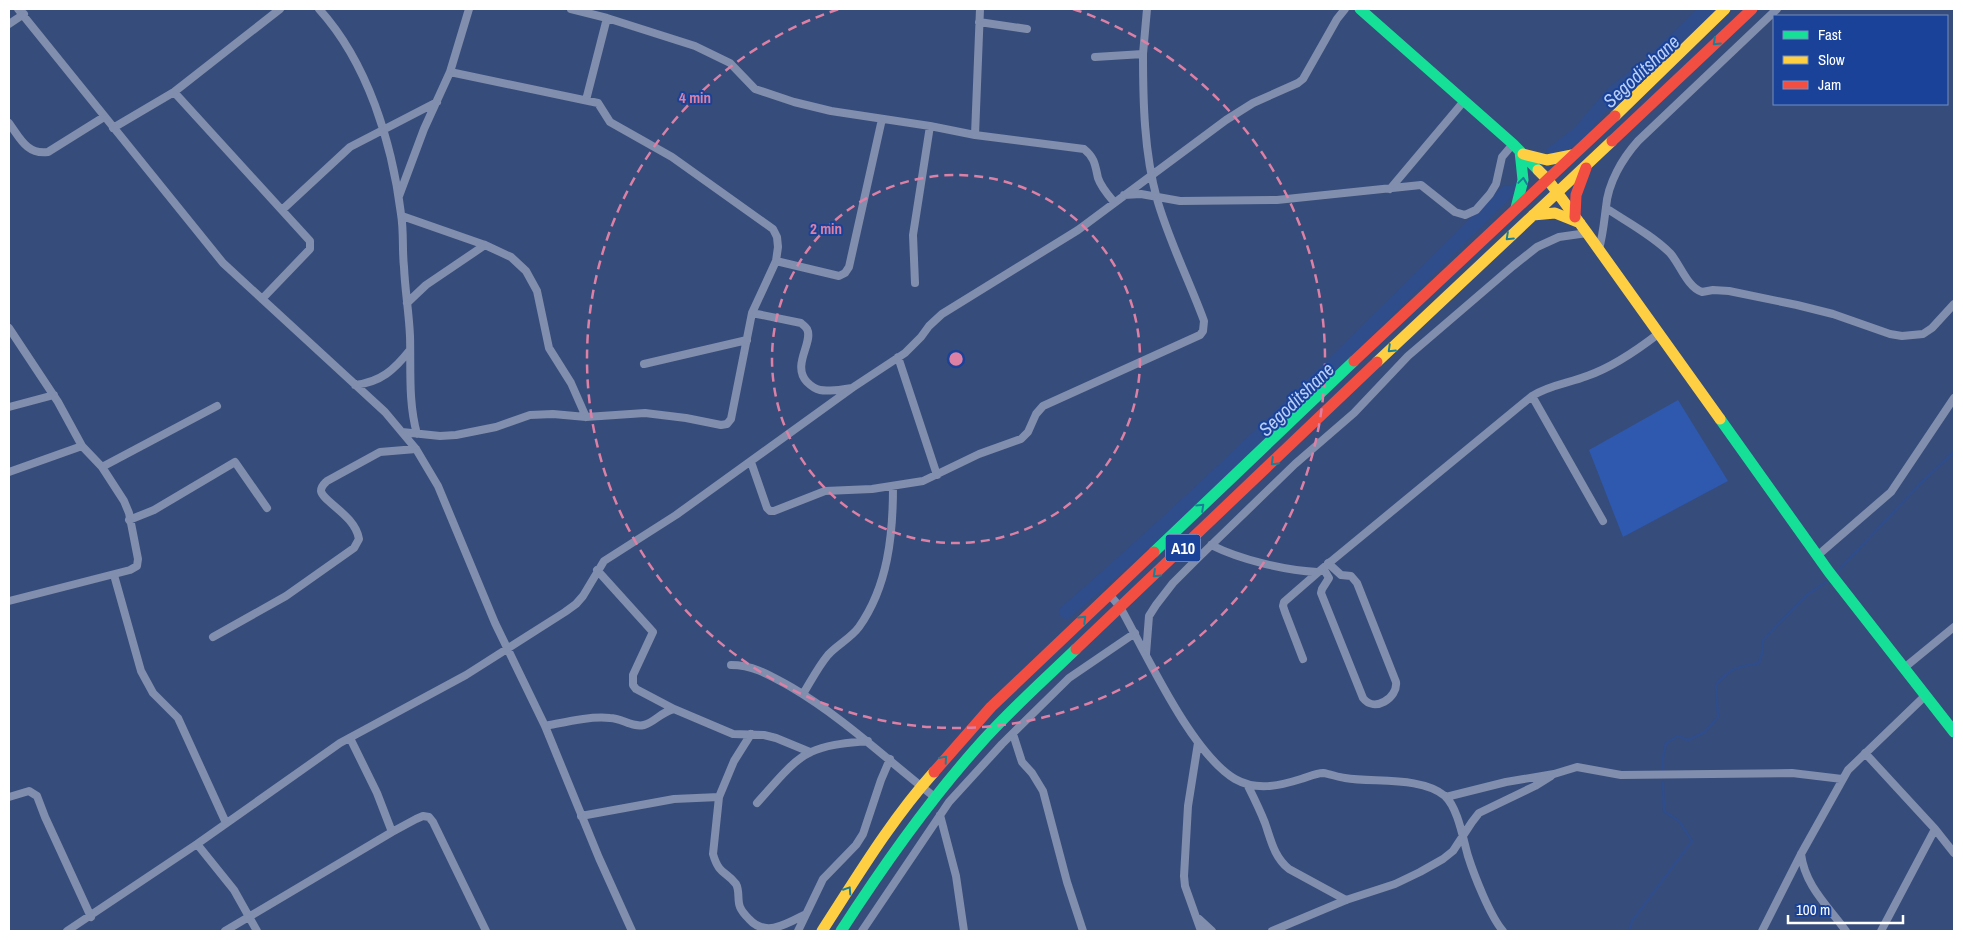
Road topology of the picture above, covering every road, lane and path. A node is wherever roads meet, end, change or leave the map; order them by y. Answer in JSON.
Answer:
{"nodes":[{"id":1,"x":280,"y":9,"type":"edge"},
{"id":2,"x":319,"y":9,"type":"edge"},
{"id":3,"x":469,"y":9,"type":"edge"},
{"id":4,"x":571,"y":9,"type":"edge"},
{"id":5,"x":980,"y":9,"type":"edge"},
{"id":6,"x":1147,"y":9,"type":"edge"},
{"id":7,"x":1345,"y":9,"type":"edge"},
{"id":8,"x":1360,"y":9,"type":"edge"},
{"id":9,"x":1725,"y":9,"type":"edge"},
{"id":10,"x":1752,"y":9,"type":"edge"},
{"id":11,"x":1777,"y":9,"type":"edge"},
{"id":12,"x":20,"y":10,"type":"edge"},
{"id":13,"x":607,"y":18,"type":"junction"},
{"id":14,"x":979,"y":22,"type":"junction"},
{"id":15,"x":9,"y":24,"type":"edge"},
{"id":16,"x":1027,"y":29,"type":"dead end"},
{"id":17,"x":1143,"y":54,"type":"junction"},
{"id":18,"x":1095,"y":57,"type":"dead end"},
{"id":19,"x":450,"y":72,"type":"junction"},
{"id":20,"x":174,"y":92,"type":"junction"},
{"id":21,"x":586,"y":100,"type":"junction"},
{"id":22,"x":1464,"y":101,"type":"junction"},
{"id":23,"x":437,"y":102,"type":"junction"},
{"id":24,"x":104,"y":117,"type":"junction"},
{"id":25,"x":882,"y":119,"type":"junction"},
{"id":26,"x":9,"y":123,"type":"edge"},
{"id":27,"x":930,"y":126,"type":"junction"},
{"id":28,"x":113,"y":128,"type":"junction"},
{"id":29,"x":383,"y":129,"type":"junction"},
{"id":30,"x":975,"y":135,"type":"junction"},
{"id":31,"x":1519,"y":150,"type":"junction"},
{"id":32,"x":1574,"y":155,"type":"junction"},
{"id":33,"x":1586,"y":165,"type":"junction"},
{"id":34,"x":1152,"y":174,"type":"junction"},
{"id":35,"x":1548,"y":180,"type":"junction"},
{"id":36,"x":1390,"y":189,"type":"junction"},
{"id":37,"x":1557,"y":192,"type":"junction"},
{"id":38,"x":1124,"y":195,"type":"junction"},
{"id":39,"x":1157,"y":197,"type":"junction"},
{"id":40,"x":398,"y":198,"type":"junction"},
{"id":41,"x":1114,"y":202,"type":"junction"},
{"id":42,"x":1606,"y":208,"type":"junction"},
{"id":43,"x":282,"y":210,"type":"junction"},
{"id":44,"x":1515,"y":210,"type":"junction"},
{"id":45,"x":1533,"y":215,"type":"junction"},
{"id":46,"x":402,"y":216,"type":"junction"},
{"id":47,"x":1578,"y":220,"type":"junction"},
{"id":48,"x":1587,"y":233,"type":"junction"},
{"id":49,"x":485,"y":245,"type":"junction"},
{"id":50,"x":1598,"y":249,"type":"junction"},
{"id":51,"x":776,"y":261,"type":"junction"},
{"id":52,"x":915,"y":283,"type":"dead end"},
{"id":53,"x":262,"y":299,"type":"junction"},
{"id":54,"x":407,"y":303,"type":"junction"},
{"id":55,"x":1954,"y":304,"type":"edge"},
{"id":56,"x":752,"y":313,"type":"junction"},
{"id":57,"x":9,"y":328,"type":"edge"},
{"id":58,"x":1658,"y":334,"type":"junction"},
{"id":59,"x":747,"y":340,"type":"junction"},
{"id":60,"x":410,"y":350,"type":"junction"},
{"id":61,"x":898,"y":357,"type":"junction"},
{"id":62,"x":644,"y":364,"type":"dead end"},
{"id":63,"x":355,"y":385,"type":"junction"},
{"id":64,"x":852,"y":388,"type":"junction"},
{"id":65,"x":54,"y":395,"type":"junction"},
{"id":66,"x":1532,"y":396,"type":"junction"},
{"id":67,"x":1954,"y":398,"type":"edge"},
{"id":68,"x":217,"y":406,"type":"dead end"},
{"id":69,"x":9,"y":407,"type":"edge"},
{"id":70,"x":586,"y":417,"type":"junction"},
{"id":71,"x":402,"y":432,"type":"junction"},
{"id":72,"x":417,"y":434,"type":"junction"},
{"id":73,"x":82,"y":446,"type":"junction"},
{"id":74,"x":416,"y":448,"type":"junction"},
{"id":75,"x":751,"y":462,"type":"junction"},
{"id":76,"x":102,"y":467,"type":"junction"},
{"id":77,"x":9,"y":472,"type":"edge"},
{"id":78,"x":937,"y":476,"type":"junction"},
{"id":79,"x":894,"y":487,"type":"junction"},
{"id":80,"x":267,"y":508,"type":"dead end"},
{"id":81,"x":129,"y":520,"type":"junction"},
{"id":82,"x":1603,"y":521,"type":"dead end"},
{"id":83,"x":1211,"y":545,"type":"junction"},
{"id":84,"x":1817,"y":556,"type":"junction"},
{"id":85,"x":1322,"y":568,"type":"junction"},
{"id":86,"x":597,"y":570,"type":"junction"},
{"id":87,"x":114,"y":575,"type":"junction"},
{"id":88,"x":1109,"y":594,"type":"junction"},
{"id":89,"x":9,"y":601,"type":"edge"},
{"id":90,"x":1120,"y":607,"type":"junction"},
{"id":91,"x":1954,"y":627,"type":"edge"},
{"id":92,"x":1135,"y":633,"type":"junction"},
{"id":93,"x":213,"y":637,"type":"dead end"},
{"id":94,"x":1064,"y":637,"type":"junction"},
{"id":95,"x":506,"y":648,"type":"junction"},
{"id":96,"x":1076,"y":650,"type":"junction"},
{"id":97,"x":1146,"y":654,"type":"junction"},
{"id":98,"x":1303,"y":659,"type":"dead end"},
{"id":99,"x":731,"y":665,"type":"dead end"},
{"id":100,"x":1904,"y":668,"type":"junction"},
{"id":101,"x":802,"y":694,"type":"junction"},
{"id":102,"x":1926,"y":696,"type":"junction"},
{"id":103,"x":674,"y":709,"type":"junction"},
{"id":104,"x":545,"y":726,"type":"junction"},
{"id":105,"x":1954,"y":732,"type":"edge"},
{"id":106,"x":752,"y":734,"type":"junction"},
{"id":107,"x":1013,"y":734,"type":"junction"},
{"id":108,"x":350,"y":738,"type":"junction"},
{"id":109,"x":868,"y":740,"type":"junction"},
{"id":110,"x":1198,"y":743,"type":"junction"},
{"id":111,"x":810,"y":752,"type":"junction"},
{"id":112,"x":1865,"y":753,"type":"junction"},
{"id":113,"x":890,"y":759,"type":"junction"},
{"id":114,"x":1554,"y":774,"type":"junction"},
{"id":115,"x":1842,"y":779,"type":"junction"},
{"id":116,"x":921,"y":786,"type":"junction"},
{"id":117,"x":1248,"y":786,"type":"junction"},
{"id":118,"x":9,"y":797,"type":"edge"},
{"id":119,"x":719,"y":797,"type":"junction"},
{"id":120,"x":1446,"y":797,"type":"junction"},
{"id":121,"x":936,"y":798,"type":"junction"},
{"id":122,"x":758,"y":803,"type":"dead end"},
{"id":123,"x":940,"y":815,"type":"junction"},
{"id":124,"x":581,"y":816,"type":"junction"},
{"id":125,"x":226,"y":823,"type":"junction"},
{"id":126,"x":1935,"y":829,"type":"junction"},
{"id":127,"x":392,"y":832,"type":"junction"},
{"id":128,"x":1463,"y":837,"type":"junction"},
{"id":129,"x":198,"y":844,"type":"junction"},
{"id":130,"x":1954,"y":853,"type":"edge"},
{"id":131,"x":1800,"y":854,"type":"junction"},
{"id":132,"x":1346,"y":900,"type":"junction"},
{"id":133,"x":806,"y":914,"type":"junction"},
{"id":134,"x":249,"y":916,"type":"junction"},
{"id":135,"x":91,"y":917,"type":"junction"},
{"id":136,"x":1198,"y":917,"type":"junction"},
{"id":137,"x":67,"y":931,"type":"edge"},
{"id":138,"x":224,"y":931,"type":"edge"},
{"id":139,"x":257,"y":931,"type":"edge"},
{"id":140,"x":486,"y":931,"type":"edge"},
{"id":141,"x":632,"y":931,"type":"edge"},
{"id":142,"x":798,"y":931,"type":"edge"},
{"id":143,"x":822,"y":931,"type":"edge"},
{"id":144,"x":841,"y":931,"type":"edge"},
{"id":145,"x":862,"y":931,"type":"edge"},
{"id":146,"x":964,"y":931,"type":"edge"},
{"id":147,"x":1083,"y":931,"type":"edge"},
{"id":148,"x":1201,"y":931,"type":"edge"},
{"id":149,"x":1212,"y":931,"type":"edge"},
{"id":150,"x":1272,"y":931,"type":"edge"},
{"id":151,"x":1503,"y":931,"type":"edge"},
{"id":152,"x":1762,"y":931,"type":"edge"},
{"id":153,"x":1846,"y":931,"type":"edge"},
{"id":154,"x":1881,"y":931,"type":"edge"}],
"edges":[{"from":1,"to":20,"type":"street"},
{"from":2,"to":29,"type":"street"},
{"from":3,"to":19,"type":"street"},
{"from":4,"to":13,"type":"street"},
{"from":5,"to":14,"type":"street"},
{"from":6,"to":17,"type":"street"},
{"from":7,"to":34,"type":"street"},
{"from":8,"to":22,"type":"main road"},
{"from":9,"to":32,"type":"main road","number":"A10"},
{"from":10,"to":33,"type":"main road","number":"A10","one_way":true},
{"from":11,"to":42,"type":"street"},
{"from":12,"to":15,"type":"street"},
{"from":12,"to":24,"type":"street"},
{"from":13,"to":21,"type":"street"},
{"from":13,"to":25,"type":"street"},
{"from":14,"to":16,"type":"street"},
{"from":14,"to":30,"type":"street"},
{"from":17,"to":18,"type":"street"},
{"from":17,"to":34,"type":"street"},
{"from":19,"to":21,"type":"street"},
{"from":19,"to":23,"type":"street"},
{"from":20,"to":28,"type":"street"},
{"from":20,"to":43,"type":"street"},
{"from":21,"to":51,"type":"street"},
{"from":22,"to":31,"type":"main road"},
{"from":22,"to":36,"type":"street"},
{"from":23,"to":29,"type":"street"},
{"from":23,"to":40,"type":"street"},
{"from":24,"to":26,"type":"street"},
{"from":24,"to":28,"type":"street"},
{"from":25,"to":27,"type":"street"},
{"from":25,"to":51,"type":"street"},
{"from":27,"to":30,"type":"street"},
{"from":27,"to":52,"type":"street"},
{"from":28,"to":53,"type":"street"},
{"from":29,"to":40,"type":"street"},
{"from":29,"to":43,"type":"street"},
{"from":30,"to":41,"type":"street"},
{"from":31,"to":32,"type":"main road"},
{"from":31,"to":35,"type":"main road"},
{"from":31,"to":36,"type":"street"},
{"from":44,"to":31,"type":"main road","one_way":true},
{"from":32,"to":35,"type":"main road","number":"A10"},
{"from":33,"to":37,"type":"main road","number":"A10"},
{"from":33,"to":47,"type":"main road"},
{"from":34,"to":38,"type":"street"},
{"from":34,"to":39,"type":"street"},
{"from":35,"to":37,"type":"main road"},
{"from":35,"to":44,"type":"main road","number":"A10"},
{"from":36,"to":39,"type":"street"},
{"from":37,"to":45,"type":"main road","number":"A10"},
{"from":37,"to":47,"type":"main road"},
{"from":38,"to":39,"type":"street"},
{"from":38,"to":41,"type":"street"},
{"from":39,"to":78,"type":"street"},
{"from":40,"to":46,"type":"street"},
{"from":41,"to":61,"type":"street"},
{"from":42,"to":50,"type":"street"},
{"from":42,"to":55,"type":"street"},
{"from":43,"to":53,"type":"street"},
{"from":88,"to":44,"type":"main road","number":"A10","one_way":true},
{"from":45,"to":47,"type":"main road"},
{"from":45,"to":90,"type":"main road","number":"A10","one_way":true},
{"from":46,"to":49,"type":"street"},
{"from":46,"to":54,"type":"street"},
{"from":47,"to":48,"type":"main road"},
{"from":48,"to":50,"type":"main road"},
{"from":48,"to":83,"type":"street"},
{"from":49,"to":54,"type":"street"},
{"from":49,"to":70,"type":"street"},
{"from":50,"to":58,"type":"main road"},
{"from":51,"to":56,"type":"street"},
{"from":53,"to":63,"type":"street"},
{"from":54,"to":60,"type":"street"},
{"from":56,"to":59,"type":"street"},
{"from":56,"to":64,"type":"street"},
{"from":57,"to":65,"type":"street"},
{"from":58,"to":66,"type":"street"},
{"from":58,"to":84,"type":"main road"},
{"from":59,"to":62,"type":"street"},
{"from":59,"to":70,"type":"street"},
{"from":60,"to":63,"type":"street"},
{"from":60,"to":72,"type":"street"},
{"from":61,"to":64,"type":"street"},
{"from":61,"to":78,"type":"street"},
{"from":63,"to":71,"type":"street"},
{"from":64,"to":75,"type":"street"},
{"from":65,"to":69,"type":"street"},
{"from":65,"to":73,"type":"street"},
{"from":66,"to":82,"type":"street"},
{"from":66,"to":85,"type":"street"},
{"from":67,"to":84,"type":"street"},
{"from":68,"to":76,"type":"street"},
{"from":70,"to":72,"type":"street"},
{"from":71,"to":72,"type":"street"},
{"from":71,"to":74,"type":"street"},
{"from":73,"to":76,"type":"street"},
{"from":73,"to":77,"type":"street"},
{"from":74,"to":93,"type":"street"},
{"from":74,"to":95,"type":"street"},
{"from":75,"to":79,"type":"street"},
{"from":75,"to":86,"type":"street"},
{"from":76,"to":81,"type":"street"},
{"from":78,"to":79,"type":"street"},
{"from":79,"to":101,"type":"street"},
{"from":80,"to":81,"type":"street"},
{"from":81,"to":87,"type":"street"},
{"from":83,"to":85,"type":"street"},
{"from":83,"to":97,"type":"street"},
{"from":84,"to":100,"type":"main road"},
{"from":85,"to":85,"type":"street"},
{"from":85,"to":98,"type":"street"},
{"from":86,"to":95,"type":"street"},
{"from":86,"to":103,"type":"street"},
{"from":87,"to":89,"type":"street"},
{"from":87,"to":125,"type":"street"},
{"from":88,"to":90,"type":"street"},
{"from":94,"to":88,"type":"main road","number":"A10","one_way":true},
{"from":90,"to":92,"type":"street"},
{"from":90,"to":96,"type":"main road","number":"A10"},
{"from":91,"to":100,"type":"street"},
{"from":92,"to":97,"type":"street"},
{"from":92,"to":107,"type":"street"},
{"from":94,"to":96,"type":"main road"},
{"from":116,"to":94,"type":"main road","number":"A10","one_way":true},
{"from":95,"to":104,"type":"street"},
{"from":95,"to":108,"type":"street"},
{"from":96,"to":121,"type":"main road","number":"A10"},
{"from":97,"to":110,"type":"street"},
{"from":99,"to":101,"type":"street"},
{"from":100,"to":102,"type":"main road"},
{"from":101,"to":109,"type":"street"},
{"from":102,"to":105,"type":"main road"},
{"from":102,"to":112,"type":"street"},
{"from":103,"to":104,"type":"street"},
{"from":103,"to":106,"type":"street"},
{"from":104,"to":124,"type":"street"},
{"from":106,"to":111,"type":"street"},
{"from":106,"to":119,"type":"street"},
{"from":107,"to":123,"type":"street"},
{"from":107,"to":147,"type":"street"},
{"from":108,"to":125,"type":"street"},
{"from":108,"to":127,"type":"street"},
{"from":109,"to":111,"type":"street"},
{"from":109,"to":113,"type":"street"},
{"from":110,"to":117,"type":"street"},
{"from":110,"to":136,"type":"street"},
{"from":111,"to":122,"type":"street"},
{"from":112,"to":115,"type":"street"},
{"from":112,"to":126,"type":"street"},
{"from":113,"to":116,"type":"street"},
{"from":113,"to":133,"type":"street"},
{"from":114,"to":115,"type":"street"},
{"from":114,"to":120,"type":"street"},
{"from":114,"to":128,"type":"street"},
{"from":115,"to":131,"type":"street"},
{"from":116,"to":121,"type":"street"},
{"from":143,"to":116,"type":"main road","number":"A10","one_way":true},
{"from":117,"to":120,"type":"street"},
{"from":117,"to":132,"type":"street"},
{"from":118,"to":135,"type":"street"},
{"from":119,"to":124,"type":"street"},
{"from":119,"to":133,"type":"street"},
{"from":120,"to":128,"type":"street"},
{"from":121,"to":144,"type":"main road","number":"A10"},
{"from":123,"to":145,"type":"street"},
{"from":123,"to":146,"type":"street"},
{"from":124,"to":141,"type":"street"},
{"from":125,"to":129,"type":"street"},
{"from":126,"to":130,"type":"street"},
{"from":126,"to":154,"type":"street"},
{"from":127,"to":134,"type":"street"},
{"from":127,"to":140,"type":"street"},
{"from":128,"to":132,"type":"street"},
{"from":128,"to":151,"type":"street"},
{"from":129,"to":134,"type":"street"},
{"from":129,"to":135,"type":"street"},
{"from":131,"to":152,"type":"street"},
{"from":131,"to":153,"type":"street"},
{"from":132,"to":150,"type":"street"},
{"from":133,"to":142,"type":"street"},
{"from":134,"to":138,"type":"street"},
{"from":134,"to":139,"type":"street"},
{"from":135,"to":137,"type":"street"},
{"from":136,"to":148,"type":"street"},
{"from":136,"to":149,"type":"street"}]}
